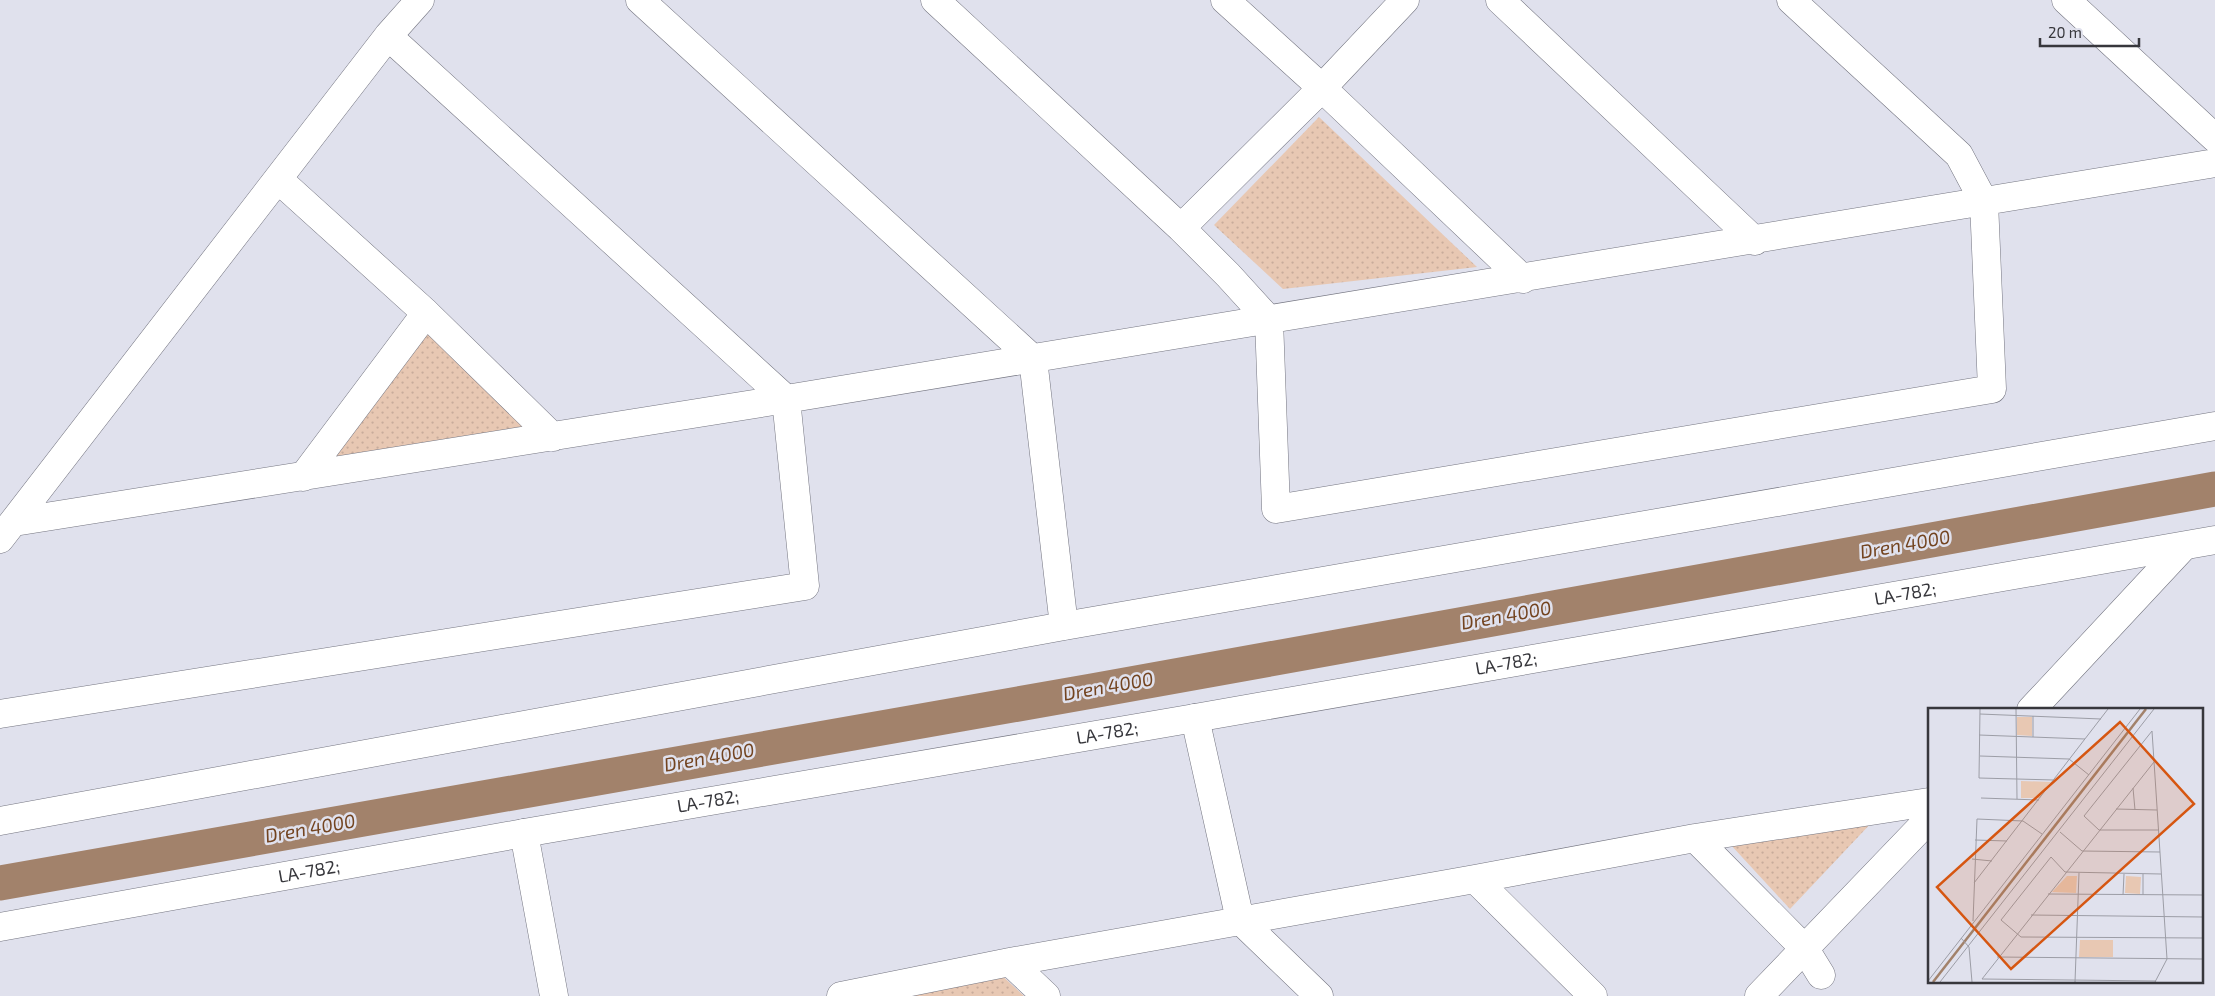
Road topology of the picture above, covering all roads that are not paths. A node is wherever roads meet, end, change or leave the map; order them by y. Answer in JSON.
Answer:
{"nodes":[{"id":1,"x":420,"y":0,"type":"edge"},
{"id":2,"x":640,"y":0,"type":"edge"},
{"id":3,"x":935,"y":0,"type":"edge"},
{"id":4,"x":1225,"y":0,"type":"edge"},
{"id":5,"x":1405,"y":0,"type":"edge"},
{"id":6,"x":1500,"y":0,"type":"edge"},
{"id":7,"x":1791,"y":0,"type":"edge"},
{"id":8,"x":2066,"y":0,"type":"edge"},
{"id":9,"x":388,"y":36,"type":"junction"},
{"id":10,"x":1322,"y":88,"type":"junction"},
{"id":11,"x":2215,"y":138,"type":"edge"},
{"id":12,"x":2215,"y":163,"type":"edge"},
{"id":13,"x":279,"y":180,"type":"junction"},
{"id":14,"x":1984,"y":202,"type":"junction"},
{"id":15,"x":1181,"y":228,"type":"junction"},
{"id":16,"x":1755,"y":241,"type":"junction"},
{"id":17,"x":1523,"y":279,"type":"junction"},
{"id":18,"x":426,"y":313,"type":"junction"},
{"id":19,"x":1269,"y":320,"type":"junction"},
{"id":20,"x":1033,"y":359,"type":"junction"},
{"id":21,"x":786,"y":399,"type":"junction"},
{"id":22,"x":2215,"y":426,"type":"edge"},
{"id":23,"x":553,"y":437,"type":"junction"},
{"id":24,"x":304,"y":477,"type":"junction"},
{"id":25,"x":7,"y":530,"type":"edge"},
{"id":26,"x":2215,"y":540,"type":"edge"},
{"id":27,"x":2183,"y":547,"type":"junction"},
{"id":28,"x":1064,"y":626,"type":"junction"},
{"id":29,"x":2033,"y":708,"type":"edge"},
{"id":30,"x":0,"y":714,"type":"edge"},
{"id":31,"x":1195,"y":718,"type":"junction"},
{"id":32,"x":1928,"y":802,"type":"edge"},
{"id":33,"x":1928,"y":820,"type":"edge"},
{"id":34,"x":0,"y":821,"type":"edge"},
{"id":35,"x":524,"y":832,"type":"junction"},
{"id":36,"x":1695,"y":838,"type":"junction"},
{"id":37,"x":1475,"y":880,"type":"junction"},
{"id":38,"x":1240,"y":920,"type":"junction"},
{"id":39,"x":0,"y":928,"type":"edge"},
{"id":40,"x":1804,"y":949,"type":"junction"},
{"id":41,"x":1010,"y":962,"type":"junction"},
{"id":42,"x":1821,"y":975,"type":"dead end"},
{"id":43,"x":554,"y":996,"type":"edge"},
{"id":44,"x":840,"y":996,"type":"edge"},
{"id":45,"x":1046,"y":996,"type":"edge"},
{"id":46,"x":1319,"y":996,"type":"edge"},
{"id":47,"x":1593,"y":996,"type":"edge"},
{"id":48,"x":1759,"y":996,"type":"edge"}],
"edges":[{"from":1,"to":9,"type":"street"},
{"from":2,"to":20,"type":"street"},
{"from":3,"to":15,"type":"street"},
{"from":4,"to":10,"type":"street"},
{"from":5,"to":10,"type":"street"},
{"from":6,"to":16,"type":"street"},
{"from":7,"to":14,"type":"street"},
{"from":8,"to":11,"type":"street"},
{"from":9,"to":13,"type":"street"},
{"from":9,"to":21,"type":"street"},
{"from":10,"to":15,"type":"street"},
{"from":10,"to":17,"type":"street"},
{"from":12,"to":14,"type":"street"},
{"from":13,"to":18,"type":"street"},
{"from":13,"to":25,"type":"street"},
{"from":14,"to":16,"type":"street"},
{"from":14,"to":19,"type":"street"},
{"from":15,"to":19,"type":"street"},
{"from":16,"to":17,"type":"street"},
{"from":17,"to":19,"type":"street"},
{"from":18,"to":23,"type":"street"},
{"from":18,"to":24,"type":"street"},
{"from":19,"to":20,"type":"street"},
{"from":20,"to":21,"type":"street"},
{"from":20,"to":28,"type":"street"},
{"from":21,"to":23,"type":"street"},
{"from":21,"to":30,"type":"street"},
{"from":22,"to":28,"type":"street"},
{"from":23,"to":24,"type":"street"},
{"from":24,"to":25,"type":"street"},
{"from":26,"to":27,"type":"street","name":"LA-782;"},
{"from":27,"to":29,"type":"street"},
{"from":27,"to":31,"type":"street","name":"LA-782;"},
{"from":28,"to":34,"type":"street"},
{"from":31,"to":35,"type":"street","name":"LA-782;"},
{"from":31,"to":38,"type":"street"},
{"from":32,"to":36,"type":"street"},
{"from":33,"to":40,"type":"street"},
{"from":35,"to":39,"type":"street","name":"LA-782;"},
{"from":35,"to":43,"type":"street"},
{"from":36,"to":37,"type":"street"},
{"from":36,"to":40,"type":"street"},
{"from":37,"to":38,"type":"street"},
{"from":37,"to":47,"type":"street"},
{"from":38,"to":41,"type":"street"},
{"from":38,"to":46,"type":"street"},
{"from":40,"to":42,"type":"street"},
{"from":40,"to":48,"type":"street"},
{"from":41,"to":44,"type":"street"},
{"from":41,"to":45,"type":"street"}]}
